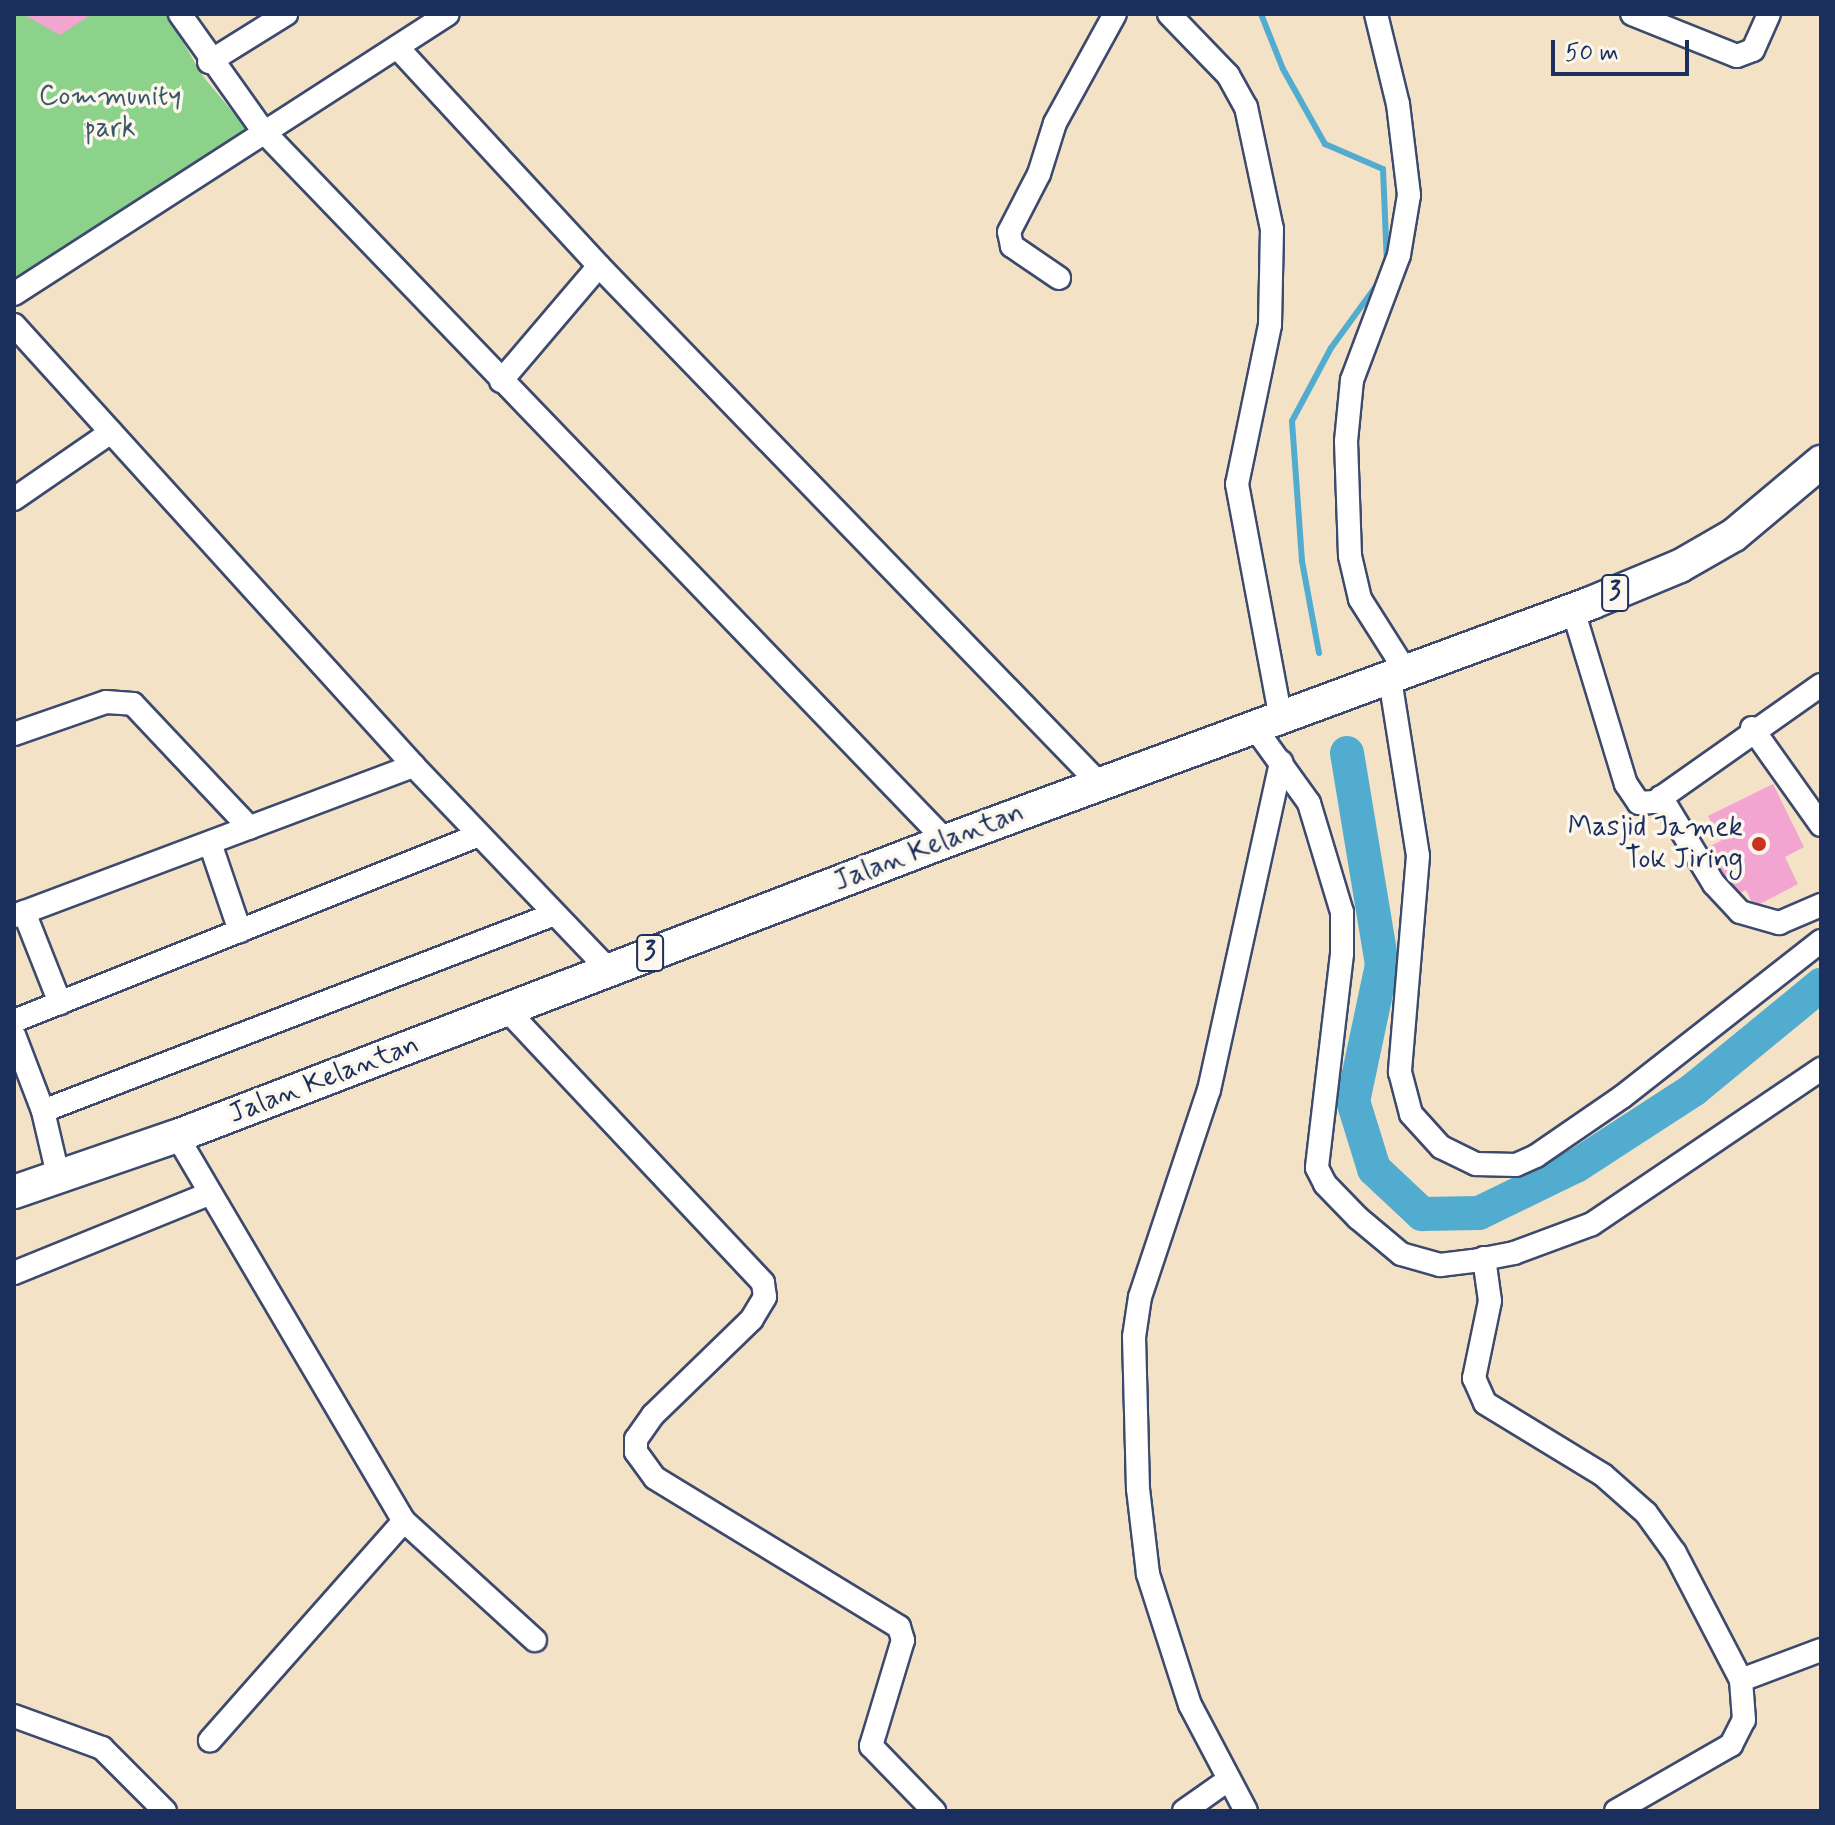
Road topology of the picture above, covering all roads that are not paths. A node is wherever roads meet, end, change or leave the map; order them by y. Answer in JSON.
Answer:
{"nodes":[{"id":1,"x":180,"y":14,"type":"edge"},
{"id":2,"x":286,"y":14,"type":"edge"},
{"id":3,"x":448,"y":14,"type":"edge"},
{"id":4,"x":1115,"y":14,"type":"edge"},
{"id":5,"x":1169,"y":14,"type":"edge"},
{"id":6,"x":1376,"y":14,"type":"edge"},
{"id":7,"x":1632,"y":14,"type":"edge"},
{"id":8,"x":1769,"y":14,"type":"edge"},
{"id":9,"x":397,"y":47,"type":"junction"},
{"id":10,"x":209,"y":62,"type":"junction"},
{"id":11,"x":264,"y":132,"type":"junction"},
{"id":12,"x":599,"y":266,"type":"junction"},
{"id":13,"x":1059,"y":278,"type":"dead end"},
{"id":14,"x":14,"y":294,"type":"edge"},
{"id":15,"x":14,"y":325,"type":"edge"},
{"id":16,"x":501,"y":381,"type":"junction"},
{"id":17,"x":111,"y":432,"type":"junction"},
{"id":18,"x":1821,"y":462,"type":"edge"},
{"id":19,"x":14,"y":499,"type":"edge"},
{"id":20,"x":1573,"y":610,"type":"junction"},
{"id":21,"x":1394,"y":677,"type":"junction"},
{"id":22,"x":1821,"y":685,"type":"edge"},
{"id":23,"x":1274,"y":721,"type":"junction"},
{"id":24,"x":1752,"y":728,"type":"junction"},
{"id":25,"x":14,"y":734,"type":"edge"},
{"id":26,"x":1281,"y":762,"type":"junction"},
{"id":27,"x":414,"y":766,"type":"junction"},
{"id":28,"x":1100,"y":784,"type":"junction"},
{"id":29,"x":1661,"y":797,"type":"junction"},
{"id":30,"x":1821,"y":825,"type":"edge"},
{"id":31,"x":250,"y":828,"type":"junction"},
{"id":32,"x":478,"y":835,"type":"junction"},
{"id":33,"x":946,"y":841,"type":"junction"},
{"id":34,"x":210,"y":843,"type":"junction"},
{"id":35,"x":1821,"y":905,"type":"edge"},
{"id":36,"x":19,"y":914,"type":"edge"},
{"id":37,"x":552,"y":915,"type":"junction"},
{"id":38,"x":240,"y":931,"type":"junction"},
{"id":39,"x":1821,"y":941,"type":"edge"},
{"id":40,"x":608,"y":969,"type":"junction"},
{"id":41,"x":60,"y":1003,"type":"junction"},
{"id":42,"x":507,"y":1010,"type":"junction"},
{"id":43,"x":14,"y":1021,"type":"edge"},
{"id":44,"x":14,"y":1035,"type":"edge"},
{"id":45,"x":1821,"y":1069,"type":"edge"},
{"id":46,"x":43,"y":1111,"type":"junction"},
{"id":47,"x":177,"y":1136,"type":"junction"},
{"id":48,"x":59,"y":1179,"type":"junction"},
{"id":49,"x":14,"y":1192,"type":"edge"},
{"id":50,"x":209,"y":1194,"type":"junction"},
{"id":51,"x":1484,"y":1258,"type":"junction"},
{"id":52,"x":14,"y":1273,"type":"edge"},
{"id":53,"x":404,"y":1521,"type":"junction"},
{"id":54,"x":535,"y":1640,"type":"dead end"},
{"id":55,"x":1821,"y":1650,"type":"edge"},
{"id":56,"x":1741,"y":1680,"type":"junction"},
{"id":57,"x":14,"y":1716,"type":"edge"},
{"id":58,"x":210,"y":1740,"type":"dead end"},
{"id":59,"x":1228,"y":1780,"type":"junction"},
{"id":60,"x":165,"y":1811,"type":"edge"},
{"id":61,"x":934,"y":1811,"type":"edge"},
{"id":62,"x":1184,"y":1811,"type":"edge"},
{"id":63,"x":1246,"y":1811,"type":"edge"},
{"id":64,"x":1616,"y":1811,"type":"edge"}],
"edges":[{"from":1,"to":10,"type":"street"},
{"from":2,"to":10,"type":"street"},
{"from":3,"to":9,"type":"street"},
{"from":4,"to":13,"type":"street"},
{"from":5,"to":23,"type":"street"},
{"from":6,"to":21,"type":"street"},
{"from":7,"to":8,"type":"street"},
{"from":9,"to":11,"type":"street"},
{"from":9,"to":12,"type":"street"},
{"from":10,"to":11,"type":"street"},
{"from":11,"to":14,"type":"street"},
{"from":11,"to":16,"type":"street"},
{"from":12,"to":16,"type":"street"},
{"from":12,"to":28,"type":"street"},
{"from":15,"to":17,"type":"street"},
{"from":16,"to":33,"type":"street"},
{"from":17,"to":19,"type":"street"},
{"from":17,"to":27,"type":"street"},
{"from":18,"to":20,"type":"highway","name":"Jalan Kelantan","number":"3"},
{"from":20,"to":21,"type":"highway","name":"Jalan Kelantan","number":"3"},
{"from":20,"to":29,"type":"street"},
{"from":21,"to":23,"type":"highway","name":"Jalan Kelantan","number":"3"},
{"from":21,"to":39,"type":"street"},
{"from":22,"to":24,"type":"street"},
{"from":23,"to":26,"type":"street"},
{"from":23,"to":28,"type":"highway","name":"Jalan Kelantan","number":"3"},
{"from":24,"to":29,"type":"street"},
{"from":24,"to":30,"type":"street"},
{"from":25,"to":31,"type":"street"},
{"from":26,"to":51,"type":"street"},
{"from":26,"to":59,"type":"street"},
{"from":27,"to":31,"type":"street"},
{"from":27,"to":32,"type":"street"},
{"from":28,"to":33,"type":"highway","name":"Jalan Kelantan","number":"3"},
{"from":29,"to":35,"type":"street"},
{"from":31,"to":34,"type":"street"},
{"from":32,"to":37,"type":"street"},
{"from":32,"to":38,"type":"street"},
{"from":33,"to":40,"type":"highway","name":"Jalan Kelantan","number":"3"},
{"from":34,"to":36,"type":"street"},
{"from":34,"to":38,"type":"street"},
{"from":36,"to":41,"type":"street"},
{"from":37,"to":40,"type":"street"},
{"from":37,"to":46,"type":"street"},
{"from":38,"to":41,"type":"street"},
{"from":40,"to":42,"type":"highway","name":"Jalan Kelantan","number":"3"},
{"from":41,"to":43,"type":"street"},
{"from":42,"to":47,"type":"highway","name":"Jalan Kelantan","number":"3"},
{"from":42,"to":61,"type":"street"},
{"from":44,"to":46,"type":"street"},
{"from":45,"to":51,"type":"street"},
{"from":46,"to":48,"type":"street"},
{"from":47,"to":48,"type":"highway","name":"Jalan Kelantan","number":"3"},
{"from":47,"to":50,"type":"street"},
{"from":48,"to":49,"type":"highway","name":"Jalan Kelantan","number":"3"},
{"from":50,"to":52,"type":"street"},
{"from":50,"to":53,"type":"street"},
{"from":51,"to":56,"type":"street"},
{"from":53,"to":54,"type":"street"},
{"from":53,"to":58,"type":"street"},
{"from":55,"to":56,"type":"street"},
{"from":56,"to":64,"type":"street"},
{"from":57,"to":60,"type":"street"},
{"from":59,"to":62,"type":"street"},
{"from":59,"to":63,"type":"street"}]}
